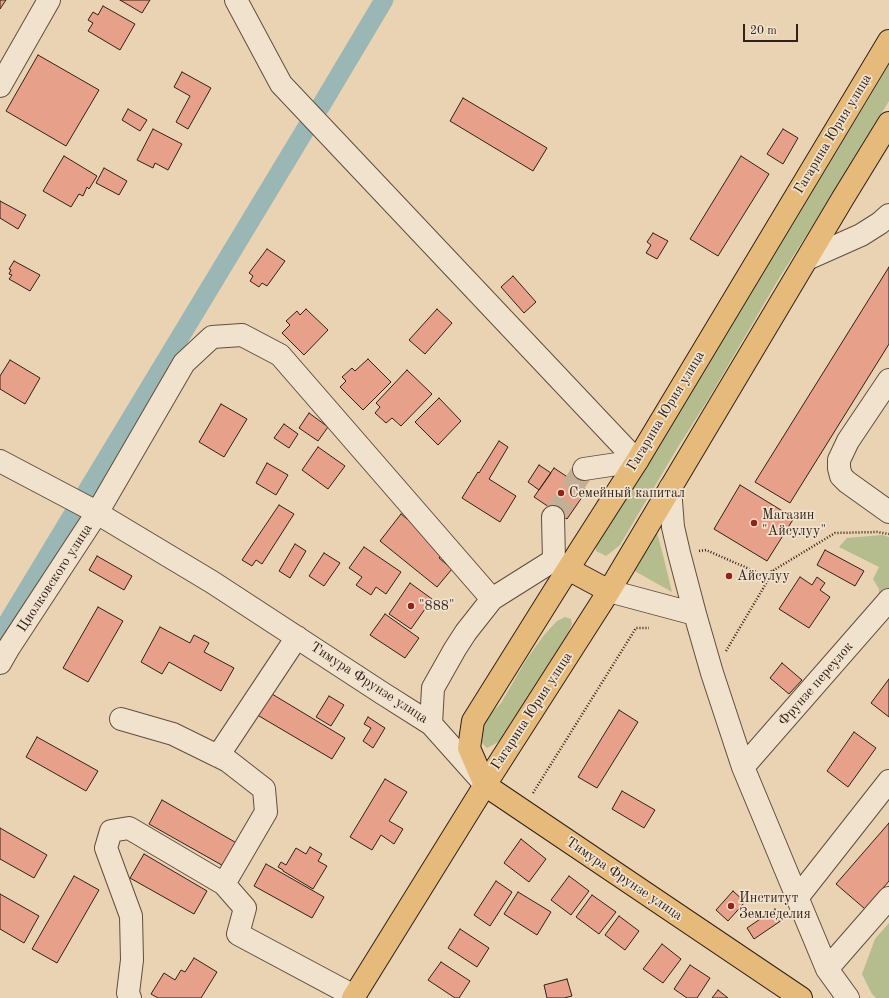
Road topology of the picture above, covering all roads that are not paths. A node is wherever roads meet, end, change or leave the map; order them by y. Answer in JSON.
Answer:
{"nodes":[{"id":1,"x":49,"y":0,"type":"edge"},
{"id":2,"x":236,"y":0,"type":"edge"},
{"id":3,"x":889,"y":41,"type":"edge"},
{"id":4,"x":0,"y":86,"type":"edge"},
{"id":5,"x":889,"y":123,"type":"edge"},
{"id":6,"x":889,"y":215,"type":"edge"},
{"id":7,"x":807,"y":259,"type":"junction"},
{"id":8,"x":889,"y":380,"type":"edge"},
{"id":9,"x":0,"y":461,"type":"edge"},
{"id":10,"x":637,"y":461,"type":"junction"},
{"id":11,"x":584,"y":470,"type":"dead end"},
{"id":12,"x":670,"y":488,"type":"junction"},
{"id":13,"x":87,"y":507,"type":"junction"},
{"id":14,"x":889,"y":512,"type":"edge"},
{"id":15,"x":553,"y":517,"type":"tunnel mouth"},
{"id":16,"x":561,"y":565,"type":"junction"},
{"id":17,"x":609,"y":591,"type":"junction"},
{"id":18,"x":492,"y":599,"type":"junction"},
{"id":19,"x":889,"y":600,"type":"edge"},
{"id":20,"x":695,"y":614,"type":"junction"},
{"id":21,"x":297,"y":637,"type":"junction"},
{"id":22,"x":3,"y":655,"type":"edge"},
{"id":23,"x":121,"y":719,"type":"dead end"},
{"id":24,"x":431,"y":724,"type":"junction"},
{"id":25,"x":218,"y":756,"type":"junction"},
{"id":26,"x":743,"y":767,"type":"junction"},
{"id":27,"x":889,"y":781,"type":"edge"},
{"id":28,"x":485,"y":785,"type":"junction"},
{"id":29,"x":224,"y":884,"type":"junction"},
{"id":30,"x":797,"y":898,"type":"junction"},
{"id":31,"x":889,"y":898,"type":"edge"},
{"id":32,"x":827,"y":969,"type":"junction"},
{"id":33,"x":354,"y":997,"type":"edge"},
{"id":34,"x":130,"y":998,"type":"edge"},
{"id":35,"x":800,"y":998,"type":"edge"},
{"id":36,"x":848,"y":998,"type":"edge"}],
"edges":[{"from":1,"to":4,"type":"street"},
{"from":2,"to":10,"type":"street"},
{"from":3,"to":10,"type":"main road","name":"Гагарина Юрия улица"},
{"from":5,"to":7,"type":"main road","name":"Гагарина Юрия улица"},
{"from":6,"to":7,"type":"street"},
{"from":7,"to":12,"type":"main road","name":"Гагарина Юрия улица"},
{"from":8,"to":14,"type":"street"},
{"from":9,"to":13,"type":"street","name":"Тимура Фрунзе улица"},
{"from":10,"to":11,"type":"street"},
{"from":10,"to":16,"type":"main road","name":"Гагарина Юрия улица"},
{"from":12,"to":17,"type":"main road","name":"Гагарина Юрия улица"},
{"from":12,"to":20,"type":"street"},
{"from":13,"to":18,"type":"street","name":"Циолковского улица"},
{"from":13,"to":21,"type":"street","name":"Тимура Фрунзе улица"},
{"from":13,"to":22,"type":"street","name":"Циолковского улица"},
{"from":15,"to":16,"type":"street"},
{"from":16,"to":17,"type":"main road"},
{"from":16,"to":18,"type":"street"},
{"from":16,"to":28,"type":"main road","name":"Гагарина Юрия улица"},
{"from":17,"to":20,"type":"street"},
{"from":17,"to":28,"type":"main road","name":"Гагарина Юрия улица"},
{"from":18,"to":24,"type":"street"},
{"from":19,"to":26,"type":"street","name":"Фрунзе переулок"},
{"from":20,"to":26,"type":"street"},
{"from":21,"to":24,"type":"street","name":"Тимура Фрунзе улица"},
{"from":21,"to":25,"type":"street"},
{"from":23,"to":25,"type":"street"},
{"from":24,"to":28,"type":"street","name":"Тимура Фрунзе улица"},
{"from":25,"to":29,"type":"street"},
{"from":26,"to":30,"type":"street"},
{"from":27,"to":30,"type":"street"},
{"from":28,"to":33,"type":"main road","name":"Гагарина Юрия улица"},
{"from":28,"to":35,"type":"main road","name":"Тимура Фрунзе улица"},
{"from":29,"to":33,"type":"street"},
{"from":29,"to":34,"type":"street"},
{"from":30,"to":32,"type":"street"},
{"from":31,"to":32,"type":"street"},
{"from":32,"to":36,"type":"street"}]}
